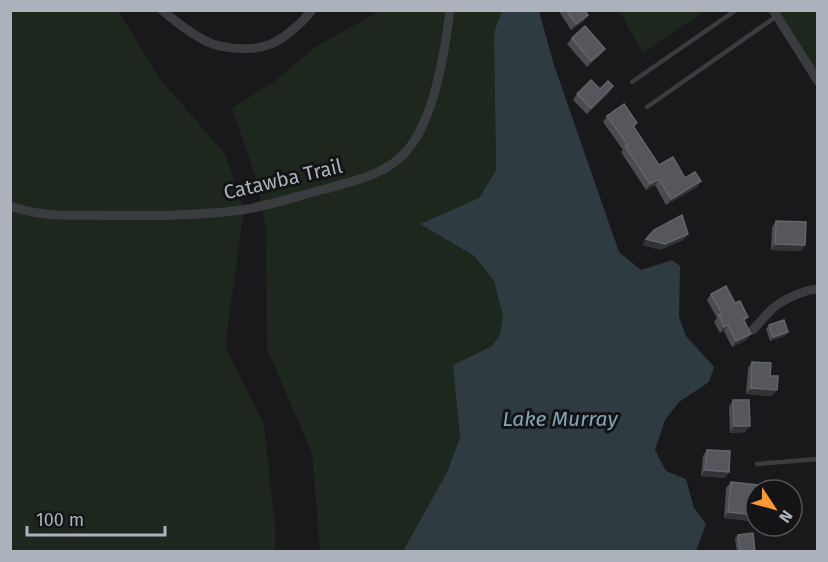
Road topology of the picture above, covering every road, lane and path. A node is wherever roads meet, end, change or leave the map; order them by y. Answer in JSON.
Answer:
{"nodes":[{"id":1,"x":162,"y":10,"type":"edge"},
{"id":2,"x":312,"y":10,"type":"edge"},
{"id":3,"x":450,"y":10,"type":"edge"},
{"id":4,"x":736,"y":10,"type":"edge"},
{"id":5,"x":775,"y":13,"type":"edge"},
{"id":6,"x":818,"y":81,"type":"edge"},
{"id":7,"x":632,"y":82,"type":"dead end"},
{"id":8,"x":647,"y":107,"type":"dead end"},
{"id":9,"x":10,"y":206,"type":"edge"},
{"id":10,"x":818,"y":289,"type":"edge"},
{"id":11,"x":753,"y":330,"type":"dead end"},
{"id":12,"x":818,"y":459,"type":"edge"},
{"id":13,"x":757,"y":464,"type":"dead end"}],
"edges":[{"from":1,"to":2,"type":"street"},
{"from":3,"to":9,"type":"street","name":"Catawba Trail"},
{"from":4,"to":7,"type":"lane"},
{"from":5,"to":6,"type":"street"},
{"from":5,"to":8,"type":"lane"},
{"from":10,"to":11,"type":"street"},
{"from":12,"to":13,"type":"lane"}]}
